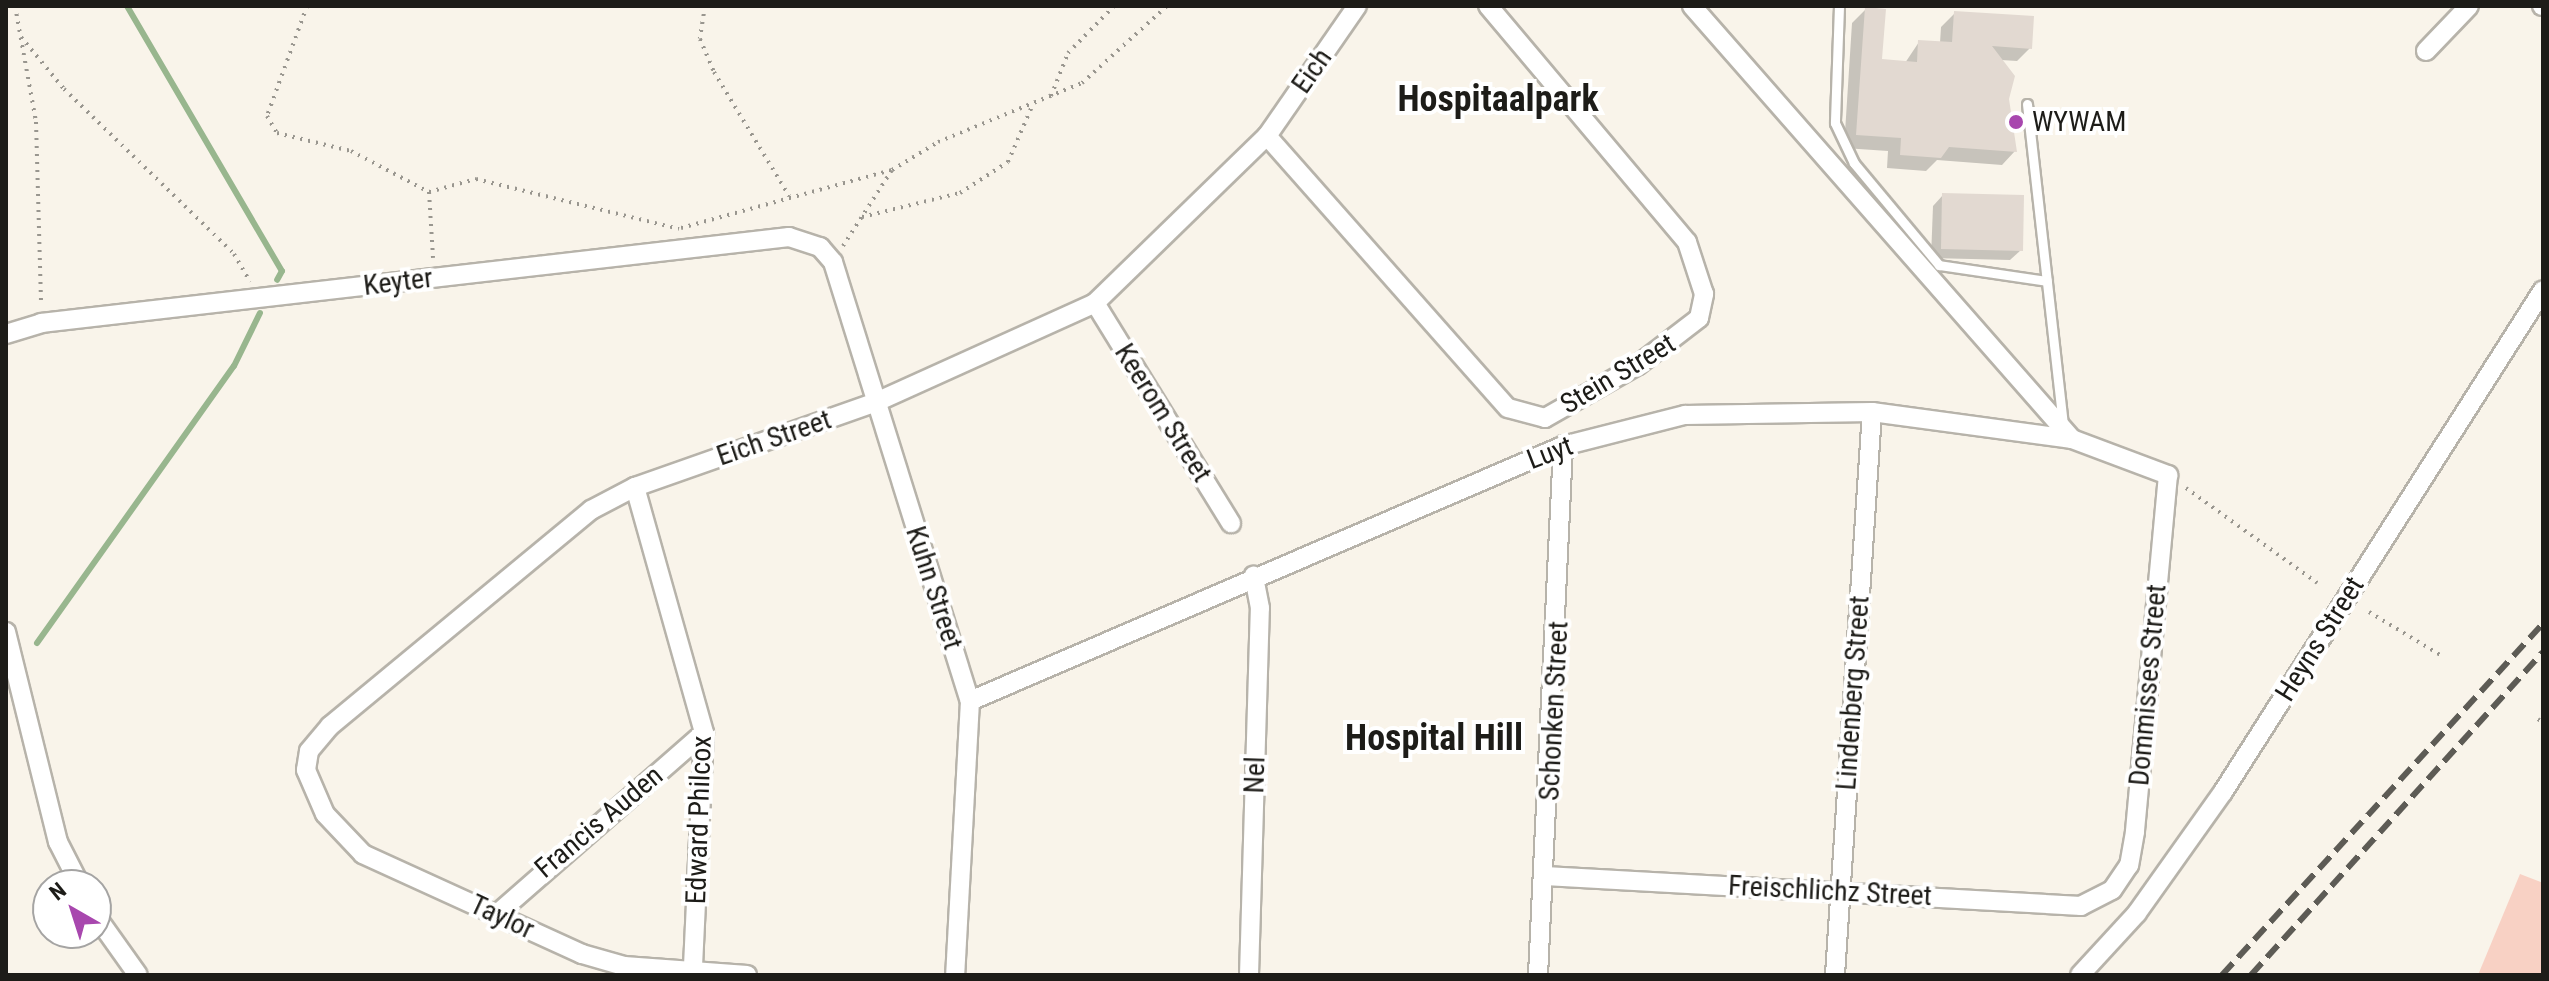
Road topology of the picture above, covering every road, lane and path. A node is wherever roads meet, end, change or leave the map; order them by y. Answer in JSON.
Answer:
{"nodes":[{"id":1,"x":15,"y":6,"type":"edge"},
{"id":2,"x":307,"y":6,"type":"edge"},
{"id":3,"x":705,"y":6,"type":"edge"},
{"id":4,"x":1114,"y":6,"type":"edge"},
{"id":5,"x":1167,"y":6,"type":"edge"},
{"id":6,"x":1357,"y":6,"type":"edge"},
{"id":7,"x":1488,"y":6,"type":"edge"},
{"id":8,"x":1692,"y":6,"type":"edge"},
{"id":9,"x":1839,"y":6,"type":"edge"},
{"id":10,"x":2469,"y":6,"type":"edge"},
{"id":11,"x":21,"y":37,"type":"junction"},
{"id":12,"x":2426,"y":51,"type":"dead end"},
{"id":13,"x":1051,"y":96,"type":"junction"},
{"id":14,"x":1033,"y":103,"type":"junction"},
{"id":15,"x":2027,"y":104,"type":"dead end"},
{"id":16,"x":1267,"y":136,"type":"junction"},
{"id":17,"x":892,"y":170,"type":"junction"},
{"id":18,"x":429,"y":192,"type":"junction"},
{"id":19,"x":789,"y":196,"type":"junction"},
{"id":20,"x":862,"y":217,"type":"junction"},
{"id":21,"x":679,"y":229,"type":"junction"},
{"id":22,"x":667,"y":235,"type":"dead end"},
{"id":23,"x":833,"y":262,"type":"junction"},
{"id":24,"x":434,"y":278,"type":"junction"},
{"id":25,"x":2047,"y":281,"type":"junction"},
{"id":26,"x":2543,"y":290,"type":"edge"},
{"id":27,"x":260,"y":298,"type":"junction"},
{"id":28,"x":1095,"y":303,"type":"junction"},
{"id":29,"x":41,"y":323,"type":"junction"},
{"id":30,"x":7,"y":332,"type":"edge"},
{"id":31,"x":874,"y":403,"type":"junction"},
{"id":32,"x":1872,"y":412,"type":"junction"},
{"id":33,"x":2068,"y":434,"type":"junction"},
{"id":34,"x":1563,"y":446,"type":"junction"},
{"id":35,"x":2168,"y":475,"type":"junction"},
{"id":36,"x":635,"y":487,"type":"junction"},
{"id":37,"x":1231,"y":523,"type":"dead end"},
{"id":38,"x":1254,"y":576,"type":"junction"},
{"id":39,"x":2317,"y":583,"type":"dead end"},
{"id":40,"x":2369,"y":612,"type":"dead end"},
{"id":41,"x":6,"y":632,"type":"edge"},
{"id":42,"x":2442,"y":656,"type":"dead end"},
{"id":43,"x":970,"y":701,"type":"junction"},
{"id":44,"x":2538,"y":719,"type":"dead end"},
{"id":45,"x":2543,"y":723,"type":"edge"},
{"id":46,"x":704,"y":733,"type":"junction"},
{"id":47,"x":306,"y":770,"type":"joint"},
{"id":48,"x":72,"y":869,"type":"edge"},
{"id":49,"x":1545,"y":876,"type":"junction"},
{"id":50,"x":1840,"y":890,"type":"junction"},
{"id":51,"x":2112,"y":890,"type":"joint"},
{"id":52,"x":497,"y":914,"type":"junction"},
{"id":53,"x":112,"y":938,"type":"edge"},
{"id":54,"x":693,"y":970,"type":"junction"},
{"id":55,"x":138,"y":975,"type":"edge"},
{"id":56,"x":747,"y":975,"type":"edge"},
{"id":57,"x":955,"y":975,"type":"edge"},
{"id":58,"x":1249,"y":975,"type":"edge"},
{"id":59,"x":1538,"y":975,"type":"edge"},
{"id":60,"x":1835,"y":975,"type":"edge"},
{"id":61,"x":2080,"y":975,"type":"edge"}],
"edges":[{"from":1,"to":11,"type":"path"},
{"from":2,"to":18,"type":"path"},
{"from":3,"to":19,"type":"path"},
{"from":4,"to":13,"type":"path"},
{"from":5,"to":13,"type":"path"},
{"from":6,"to":16,"type":"street","name":"Eich"},
{"from":7,"to":16,"type":"street","name":"Stein Street"},
{"from":8,"to":33,"type":"street"},
{"from":9,"to":25,"type":"lane"},
{"from":10,"to":12,"type":"street"},
{"from":11,"to":27,"type":"path"},
{"from":11,"to":29,"type":"path"},
{"from":13,"to":14,"type":"path"},
{"from":14,"to":17,"type":"path"},
{"from":14,"to":20,"type":"path"},
{"from":15,"to":25,"type":"lane"},
{"from":16,"to":28,"type":"street","name":"Eich Street"},
{"from":17,"to":19,"type":"path"},
{"from":17,"to":20,"type":"path"},
{"from":18,"to":21,"type":"path"},
{"from":18,"to":24,"type":"path"},
{"from":19,"to":21,"type":"path"},
{"from":20,"to":23,"type":"path"},
{"from":21,"to":22,"type":"path"},
{"from":23,"to":24,"type":"street","name":"Keyter"},
{"from":23,"to":31,"type":"street","name":"Kuhn Street"},
{"from":24,"to":27,"type":"street","name":"Keyter"},
{"from":25,"to":33,"type":"lane"},
{"from":26,"to":61,"type":"street","name":"Heyns Street"},
{"from":27,"to":29,"type":"street","name":"Keyter"},
{"from":28,"to":31,"type":"street","name":"Eich Street"},
{"from":28,"to":37,"type":"street","name":"Keerom Street"},
{"from":29,"to":30,"type":"street","name":"Keyter"},
{"from":31,"to":36,"type":"street","name":"Eich Street"},
{"from":31,"to":43,"type":"street","name":"Kuhn Street"},
{"from":32,"to":33,"type":"street","name":"Luyt"},
{"from":32,"to":34,"type":"street","name":"Luyt"},
{"from":32,"to":50,"type":"street","name":"Lindenberg Street"},
{"from":33,"to":35,"type":"street","name":"Luyt"},
{"from":34,"to":38,"type":"street","name":"Luyt"},
{"from":34,"to":49,"type":"street","name":"Schonken Street"},
{"from":35,"to":39,"type":"path"},
{"from":35,"to":51,"type":"street","name":"Dommisses Street"},
{"from":36,"to":46,"type":"street","name":"Edward Philcox"},
{"from":36,"to":47,"type":"street","name":"Eich Street"},
{"from":38,"to":43,"type":"street","name":"Luyt"},
{"from":38,"to":58,"type":"street","name":"Nel"},
{"from":40,"to":42,"type":"path"},
{"from":41,"to":48,"type":"street"},
{"from":43,"to":57,"type":"street","name":"Kuhn Street"},
{"from":44,"to":45,"type":"path"},
{"from":46,"to":52,"type":"street","name":"Francis Auden"},
{"from":46,"to":54,"type":"street","name":"Edward Philcox"},
{"from":47,"to":52,"type":"street","name":"Taylor"},
{"from":49,"to":50,"type":"street","name":"Freischlichz Street"},
{"from":49,"to":59,"type":"street","name":"Schonken Street"},
{"from":50,"to":51,"type":"street","name":"Freischlichz Street"},
{"from":50,"to":60,"type":"street","name":"Lindenberg Street"},
{"from":52,"to":54,"type":"street","name":"Taylor"},
{"from":53,"to":55,"type":"street"},
{"from":54,"to":56,"type":"street","name":"Taylor"}]}
